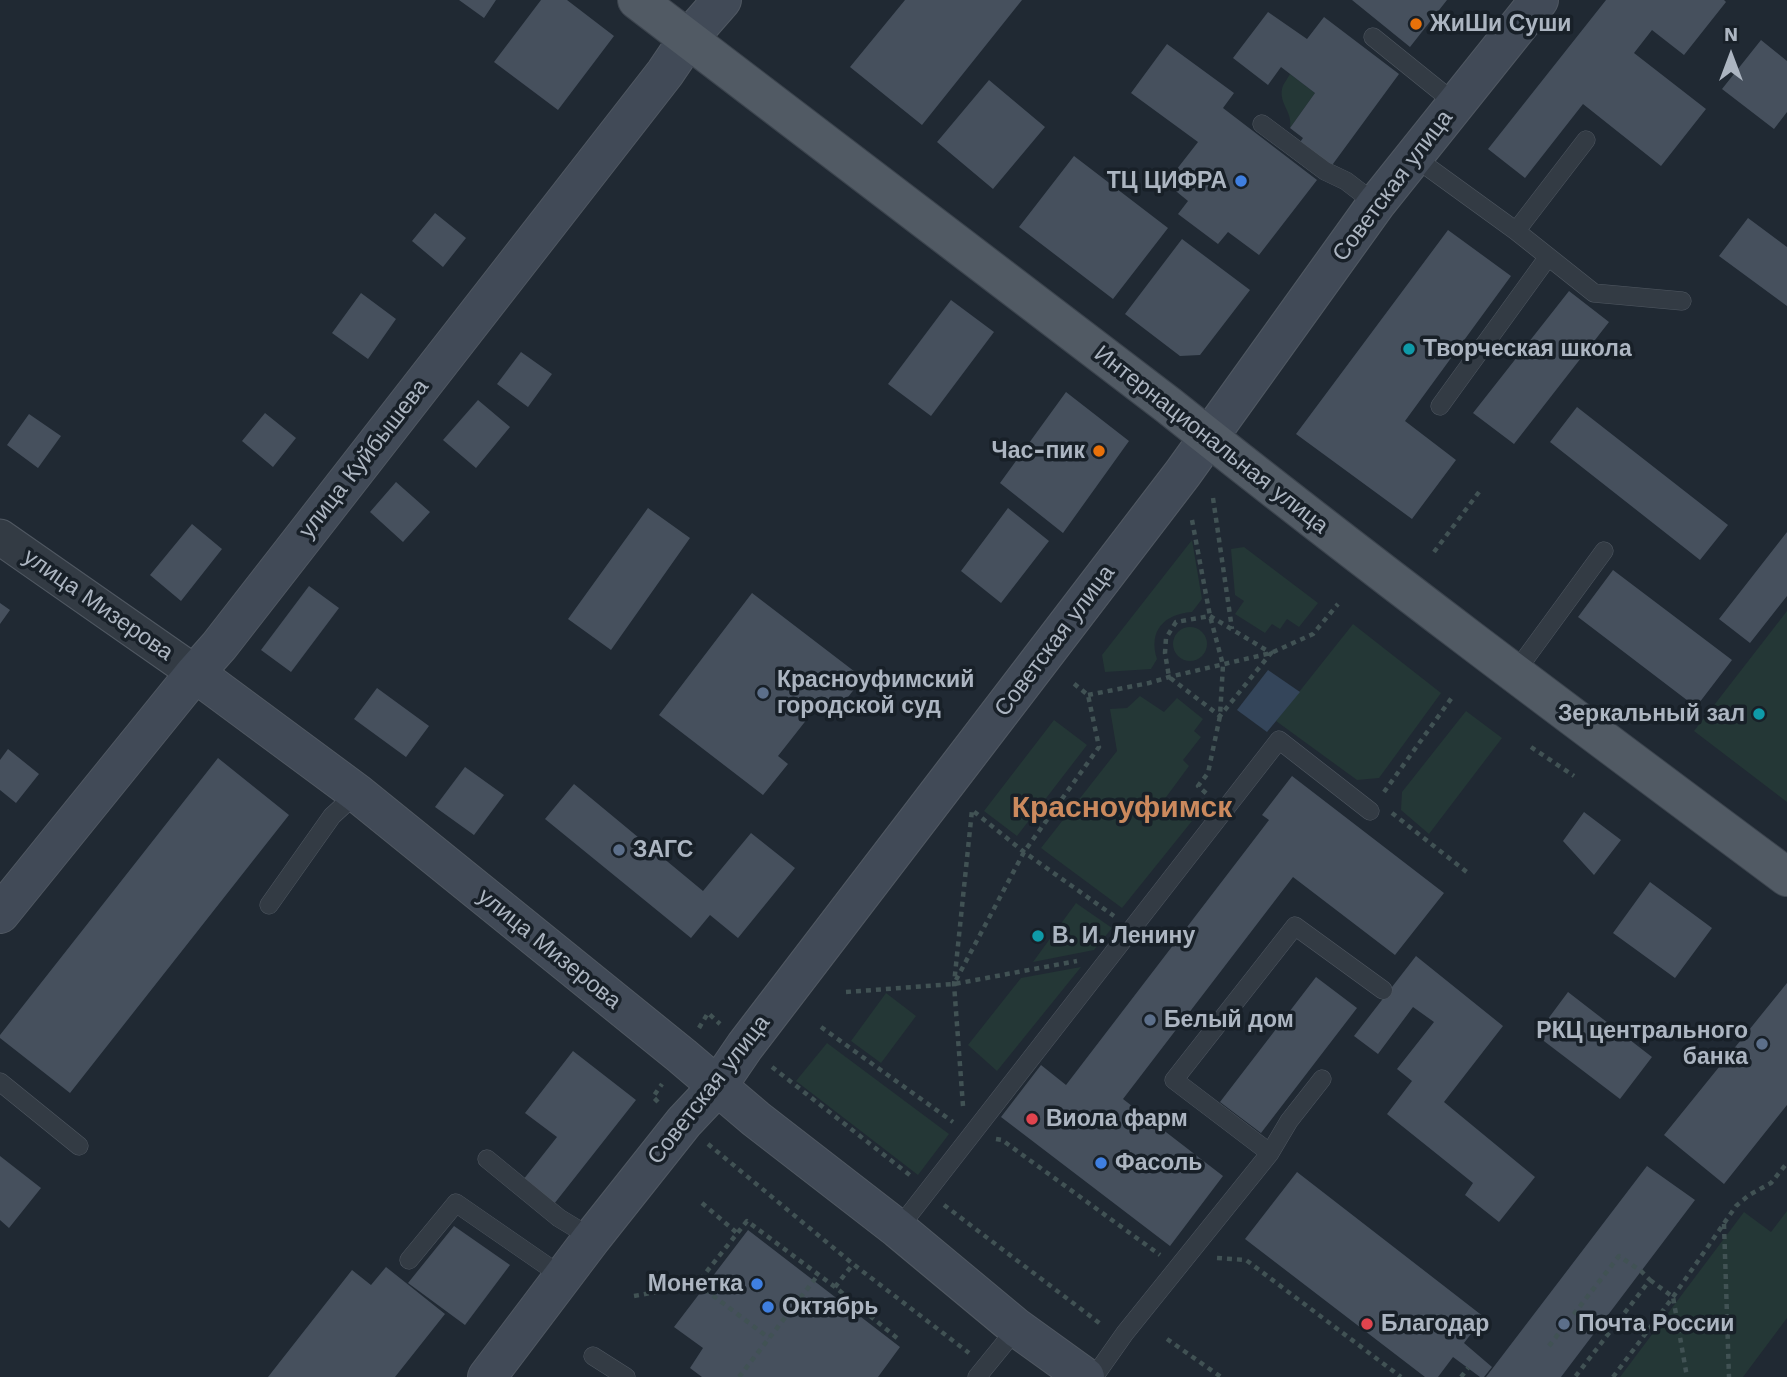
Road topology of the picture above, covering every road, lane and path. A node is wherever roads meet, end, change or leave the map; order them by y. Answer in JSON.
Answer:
{"nodes":[{"id":1,"x":637,"y":0,"type":"edge"},
{"id":2,"x":722,"y":0,"type":"edge"},
{"id":3,"x":1539,"y":0,"type":"edge"},
{"id":4,"x":1373,"y":37,"type":"dead end"},
{"id":5,"x":688,"y":39,"type":"junction"},
{"id":6,"x":1456,"y":104,"type":"junction"},
{"id":7,"x":1262,"y":124,"type":"dead end"},
{"id":8,"x":1587,"y":140,"type":"dead end"},
{"id":9,"x":1414,"y":157,"type":"junction"},
{"id":10,"x":1376,"y":204,"type":"junction"},
{"id":11,"x":1517,"y":231,"type":"junction"},
{"id":12,"x":1548,"y":257,"type":"junction"},
{"id":13,"x":1682,"y":302,"type":"dead end"},
{"id":14,"x":1440,"y":406,"type":"dead end"},
{"id":15,"x":1208,"y":437,"type":"junction"},
{"id":16,"x":1482,"y":488,"type":"dead end"},
{"id":17,"x":1213,"y":498,"type":"dead end"},
{"id":18,"x":1192,"y":520,"type":"dead end"},
{"id":19,"x":0,"y":537,"type":"edge"},
{"id":20,"x":1604,"y":551,"type":"dead end"},
{"id":21,"x":1434,"y":552,"type":"dead end"},
{"id":22,"x":1338,"y":604,"type":"dead end"},
{"id":23,"x":1210,"y":616,"type":"junction"},
{"id":24,"x":1233,"y":629,"type":"junction"},
{"id":25,"x":1271,"y":653,"type":"junction"},
{"id":26,"x":1223,"y":665,"type":"junction"},
{"id":27,"x":195,"y":673,"type":"junction"},
{"id":28,"x":1514,"y":674,"type":"junction"},
{"id":29,"x":1169,"y":677,"type":"junction"},
{"id":30,"x":1072,"y":682,"type":"dead end"},
{"id":31,"x":1088,"y":695,"type":"junction"},
{"id":32,"x":1453,"y":696,"type":"dead end"},
{"id":33,"x":1220,"y":716,"type":"junction"},
{"id":34,"x":1531,"y":747,"type":"dead end"},
{"id":35,"x":1208,"y":773,"type":"dead end"},
{"id":36,"x":1574,"y":776,"type":"dead end"},
{"id":37,"x":357,"y":793,"type":"junction"},
{"id":38,"x":1373,"y":807,"type":"junction"},
{"id":39,"x":1024,"y":852,"type":"junction"},
{"id":40,"x":1468,"y":873,"type":"dead end"},
{"id":41,"x":1787,"y":877,"type":"edge"},
{"id":42,"x":269,"y":905,"type":"dead end"},
{"id":43,"x":0,"y":914,"type":"edge"},
{"id":44,"x":1132,"y":929,"type":"junction"},
{"id":45,"x":1112,"y":955,"type":"junction"},
{"id":46,"x":954,"y":984,"type":"junction"},
{"id":47,"x":1383,"y":990,"type":"dead end"},
{"id":48,"x":846,"y":992,"type":"dead end"},
{"id":49,"x":821,"y":1027,"type":"dead end"},
{"id":50,"x":785,"y":1077,"type":"dead end"},
{"id":51,"x":1322,"y":1079,"type":"dead end"},
{"id":52,"x":0,"y":1082,"type":"edge"},
{"id":53,"x":717,"y":1087,"type":"junction"},
{"id":54,"x":970,"y":1132,"type":"junction"},
{"id":55,"x":79,"y":1146,"type":"dead end"},
{"id":56,"x":1270,"y":1153,"type":"junction"},
{"id":57,"x":487,"y":1159,"type":"dead end"},
{"id":58,"x":729,"y":1162,"type":"dead end"},
{"id":59,"x":1787,"y":1163,"type":"edge"},
{"id":60,"x":929,"y":1191,"type":"junction"},
{"id":61,"x":702,"y":1203,"type":"dead end"},
{"id":62,"x":1724,"y":1223,"type":"junction"},
{"id":63,"x":898,"y":1229,"type":"junction"},
{"id":64,"x":737,"y":1233,"type":"junction"},
{"id":65,"x":592,"y":1238,"type":"junction"},
{"id":66,"x":1187,"y":1257,"type":"junction"},
{"id":67,"x":410,"y":1260,"type":"dead end"},
{"id":68,"x":853,"y":1264,"type":"junction"},
{"id":69,"x":818,"y":1275,"type":"junction"},
{"id":70,"x":563,"y":1277,"type":"junction"},
{"id":71,"x":1650,"y":1280,"type":"junction"},
{"id":72,"x":696,"y":1285,"type":"junction"},
{"id":73,"x":835,"y":1287,"type":"junction"},
{"id":74,"x":634,"y":1296,"type":"dead end"},
{"id":75,"x":1673,"y":1297,"type":"junction"},
{"id":76,"x":1017,"y":1328,"type":"junction"},
{"id":77,"x":769,"y":1338,"type":"junction"},
{"id":78,"x":897,"y":1338,"type":"dead end"},
{"id":79,"x":1121,"y":1339,"type":"junction"},
{"id":80,"x":1167,"y":1339,"type":"dead end"},
{"id":81,"x":1549,"y":1346,"type":"dead end"},
{"id":82,"x":593,"y":1356,"type":"dead end"},
{"id":83,"x":1468,"y":1368,"type":"dead end"},
{"id":84,"x":981,"y":1371,"type":"edge"},
{"id":85,"x":487,"y":1377,"type":"edge"},
{"id":86,"x":626,"y":1377,"type":"edge"},
{"id":87,"x":739,"y":1377,"type":"edge"},
{"id":88,"x":1085,"y":1377,"type":"edge"},
{"id":89,"x":1094,"y":1377,"type":"edge"},
{"id":90,"x":1221,"y":1377,"type":"edge"},
{"id":91,"x":1401,"y":1377,"type":"edge"},
{"id":92,"x":1461,"y":1377,"type":"edge"},
{"id":93,"x":1575,"y":1377,"type":"edge"},
{"id":94,"x":1613,"y":1377,"type":"edge"},
{"id":95,"x":1687,"y":1377,"type":"edge"},
{"id":96,"x":1729,"y":1377,"type":"edge"}],
"edges":[{"from":1,"to":5,"type":"main road","name":"Интернациональная улица"},
{"from":2,"to":5,"type":"main road","name":"улица Куйбышева"},
{"from":3,"to":6,"type":"main road","name":"Советская улица"},
{"from":4,"to":6,"type":"lane"},
{"from":5,"to":15,"type":"main road","name":"Интернациональная улица"},
{"from":5,"to":27,"type":"main road","name":"улица Куйбышева"},
{"from":6,"to":9,"type":"main road","name":"Советская улица"},
{"from":7,"to":10,"type":"lane"},
{"from":8,"to":11,"type":"lane"},
{"from":9,"to":10,"type":"main road","name":"Советская улица"},
{"from":9,"to":11,"type":"lane"},
{"from":10,"to":15,"type":"main road","name":"Советская улица"},
{"from":11,"to":12,"type":"lane"},
{"from":12,"to":13,"type":"lane"},
{"from":12,"to":14,"type":"lane"},
{"from":15,"to":28,"type":"main road","name":"Интернациональная улица"},
{"from":15,"to":53,"type":"main road","name":"Советская улица"},
{"from":16,"to":21,"type":"path"},
{"from":17,"to":24,"type":"path"},
{"from":18,"to":23,"type":"path"},
{"from":19,"to":27,"type":"street","name":"улица Мизерова"},
{"from":20,"to":28,"type":"lane"},
{"from":22,"to":25,"type":"path"},
{"from":23,"to":24,"type":"path"},
{"from":23,"to":26,"type":"path"},
{"from":23,"to":29,"type":"path"},
{"from":24,"to":25,"type":"path"},
{"from":25,"to":26,"type":"path"},
{"from":25,"to":33,"type":"path"},
{"from":26,"to":29,"type":"path"},
{"from":26,"to":33,"type":"path"},
{"from":27,"to":37,"type":"main road","name":"улица Мизерова"},
{"from":27,"to":43,"type":"main road","name":"улица Куйбышева"},
{"from":28,"to":41,"type":"main road","name":"Интернациональная улица"},
{"from":29,"to":31,"type":"path"},
{"from":29,"to":33,"type":"path"},
{"from":30,"to":31,"type":"path"},
{"from":31,"to":39,"type":"path"},
{"from":32,"to":38,"type":"path"},
{"from":33,"to":35,"type":"path"},
{"from":34,"to":36,"type":"path"},
{"from":37,"to":42,"type":"lane"},
{"from":37,"to":53,"type":"main road","name":"улица Мизерова"},
{"from":38,"to":40,"type":"path"},
{"from":38,"to":44,"type":"lane"},
{"from":39,"to":44,"type":"path"},
{"from":39,"to":46,"type":"path"},
{"from":39,"to":46,"type":"path"},
{"from":44,"to":45,"type":"lane"},
{"from":45,"to":46,"type":"path"},
{"from":45,"to":54,"type":"lane"},
{"from":46,"to":48,"type":"path"},
{"from":46,"to":54,"type":"path"},
{"from":47,"to":56,"type":"lane"},
{"from":49,"to":54,"type":"path"},
{"from":50,"to":60,"type":"path"},
{"from":51,"to":56,"type":"lane"},
{"from":52,"to":55,"type":"lane"},
{"from":53,"to":63,"type":"main road","name":"улица Мизерова"},
{"from":53,"to":65,"type":"main road","name":"Советская улица"},
{"from":54,"to":60,"type":"lane"},
{"from":54,"to":66,"type":"path"},
{"from":56,"to":66,"type":"lane"},
{"from":57,"to":65,"type":"lane"},
{"from":58,"to":68,"type":"path"},
{"from":59,"to":62,"type":"path"},
{"from":60,"to":63,"type":"lane"},
{"from":60,"to":79,"type":"path"},
{"from":61,"to":64,"type":"path"},
{"from":62,"to":75,"type":"path"},
{"from":62,"to":96,"type":"path"},
{"from":63,"to":76,"type":"main road","name":"улица Мизерова"},
{"from":64,"to":69,"type":"path"},
{"from":64,"to":72,"type":"path"},
{"from":65,"to":70,"type":"main road","name":"Советская улица"},
{"from":66,"to":79,"type":"lane"},
{"from":66,"to":91,"type":"path"},
{"from":67,"to":70,"type":"lane"},
{"from":68,"to":73,"type":"path"},
{"from":68,"to":84,"type":"path"},
{"from":69,"to":73,"type":"path"},
{"from":69,"to":77,"type":"path"},
{"from":70,"to":85,"type":"main road","name":"Советская улица"},
{"from":71,"to":75,"type":"path"},
{"from":71,"to":81,"type":"path"},
{"from":71,"to":93,"type":"path"},
{"from":72,"to":74,"type":"path"},
{"from":72,"to":77,"type":"path"},
{"from":73,"to":78,"type":"path"},
{"from":75,"to":94,"type":"path"},
{"from":75,"to":95,"type":"path"},
{"from":76,"to":84,"type":"lane"},
{"from":76,"to":88,"type":"main road","name":"улица Мизерова"},
{"from":77,"to":87,"type":"path"},
{"from":79,"to":89,"type":"lane"},
{"from":80,"to":90,"type":"path"},
{"from":82,"to":86,"type":"lane"},
{"from":83,"to":92,"type":"path"}]}
